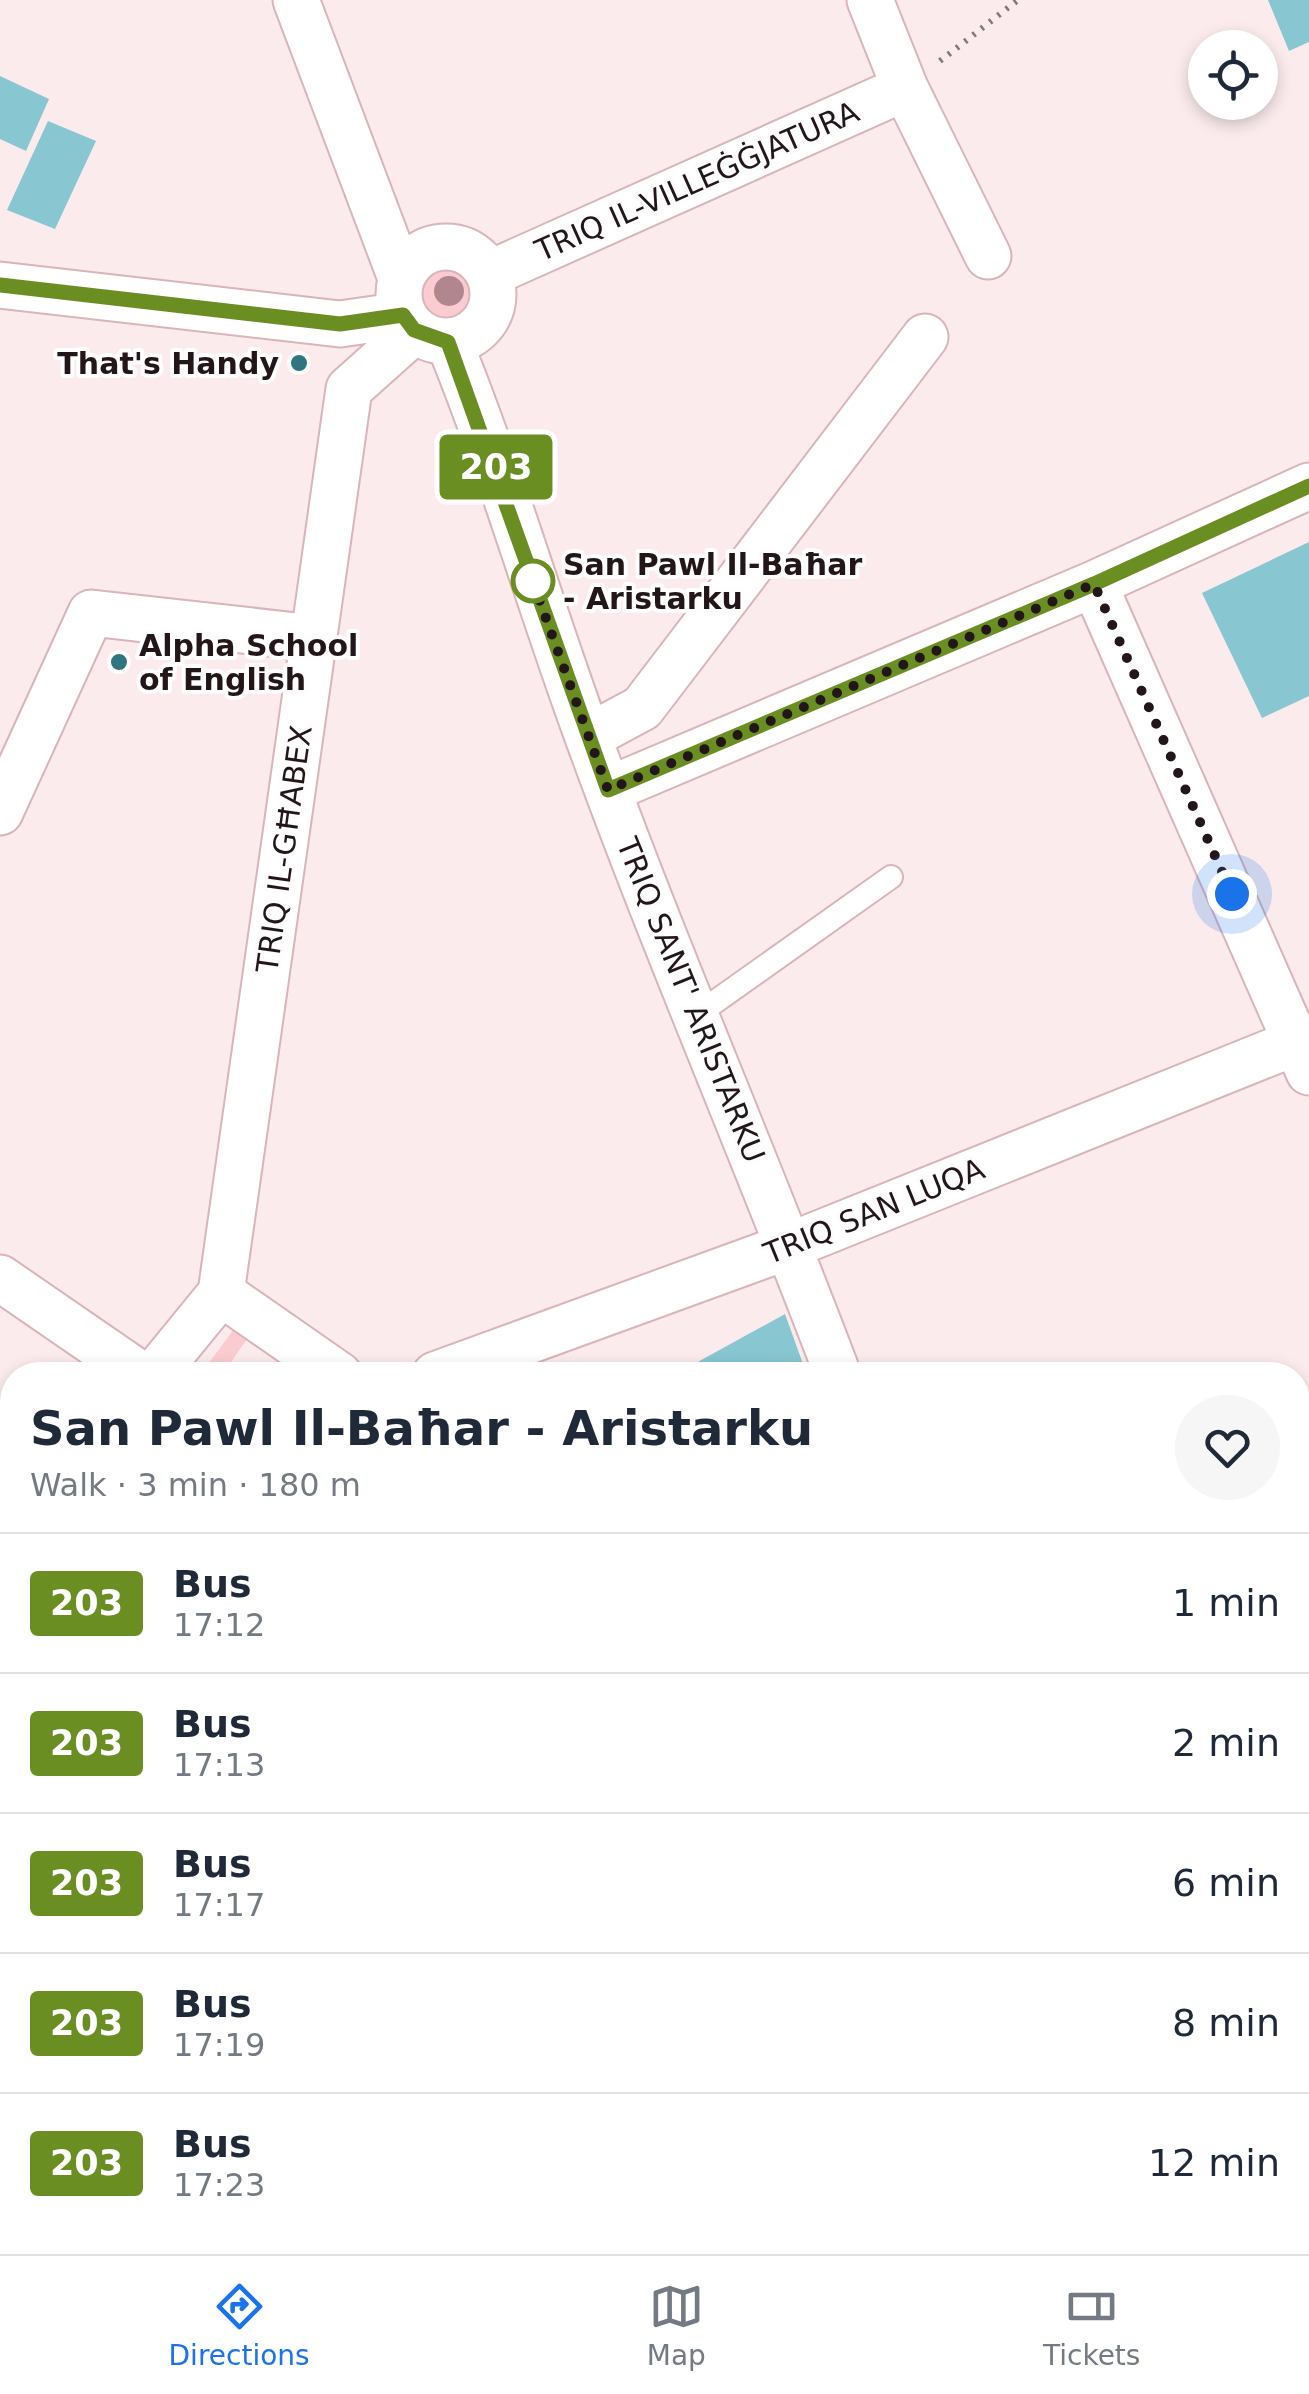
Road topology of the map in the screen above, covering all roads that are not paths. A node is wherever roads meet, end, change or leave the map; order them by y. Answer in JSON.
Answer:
{"nodes":[{"id":1,"x":296,"y":0,"type":"edge"},
{"id":2,"x":870,"y":0,"type":"edge"},
{"id":3,"x":905,"y":88,"type":"junction"},
{"id":4,"x":988,"y":256,"type":"dead end"},
{"id":5,"x":489,"y":274,"type":"junction"},
{"id":6,"x":0,"y":285,"type":"edge"},
{"id":7,"x":417,"y":316,"type":"junction"},
{"id":8,"x":925,"y":337,"type":"dead end"},
{"id":9,"x":1309,"y":486,"type":"edge"},
{"id":10,"x":1094,"y":584,"type":"junction"},
{"id":11,"x":314,"y":638,"type":"junction"},
{"id":12,"x":588,"y":737,"type":"junction"},
{"id":13,"x":608,"y":790,"type":"junction"},
{"id":14,"x":0,"y":812,"type":"edge"},
{"id":15,"x":891,"y":876,"type":"dead end"},
{"id":16,"x":696,"y":1016,"type":"junction"},
{"id":17,"x":1305,"y":1050,"type":"edge"},
{"id":18,"x":789,"y":1246,"type":"junction"},
{"id":19,"x":0,"y":1278,"type":"edge"},
{"id":20,"x":220,"y":1293,"type":"junction"},
{"id":21,"x":122,"y":1362,"type":"edge"},
{"id":22,"x":164,"y":1362,"type":"edge"},
{"id":23,"x":320,"y":1362,"type":"edge"},
{"id":24,"x":471,"y":1362,"type":"edge"},
{"id":25,"x":833,"y":1362,"type":"edge"}],
"edges":[{"from":1,"to":7,"type":"street","name":"TRIQ SANT' ARISTARKU"},
{"from":2,"to":3,"type":"street"},
{"from":3,"to":4,"type":"street"},
{"from":3,"to":5,"type":"street","name":"TRIQ IL-VILLEĠĠJATURA"},
{"from":5,"to":7,"type":"street"},
{"from":5,"to":7,"type":"street"},
{"from":6,"to":7,"type":"street"},
{"from":7,"to":11,"type":"street","name":"TRIQ IL-GĦABEX"},
{"from":7,"to":12,"type":"street","name":"TRIQ SANT' ARISTARKU"},
{"from":8,"to":12,"type":"street"},
{"from":9,"to":10,"type":"street"},
{"from":10,"to":13,"type":"street"},
{"from":10,"to":17,"type":"street"},
{"from":11,"to":14,"type":"street"},
{"from":11,"to":20,"type":"street","name":"TRIQ IL-GĦABEX"},
{"from":12,"to":13,"type":"street","name":"TRIQ SANT' ARISTARKU"},
{"from":13,"to":16,"type":"street","name":"TRIQ SANT' ARISTARKU"},
{"from":15,"to":16,"type":"lane"},
{"from":16,"to":18,"type":"street","name":"TRIQ SANT' ARISTARKU"},
{"from":17,"to":18,"type":"street","name":"TRIQ SAN LUQA"},
{"from":18,"to":24,"type":"street","name":"TRIQ SAN LUQA"},
{"from":18,"to":25,"type":"street","name":"TRIQ SANT' ARISTARKU"},
{"from":19,"to":21,"type":"street"},
{"from":20,"to":22,"type":"street"},
{"from":20,"to":23,"type":"street"}]}
